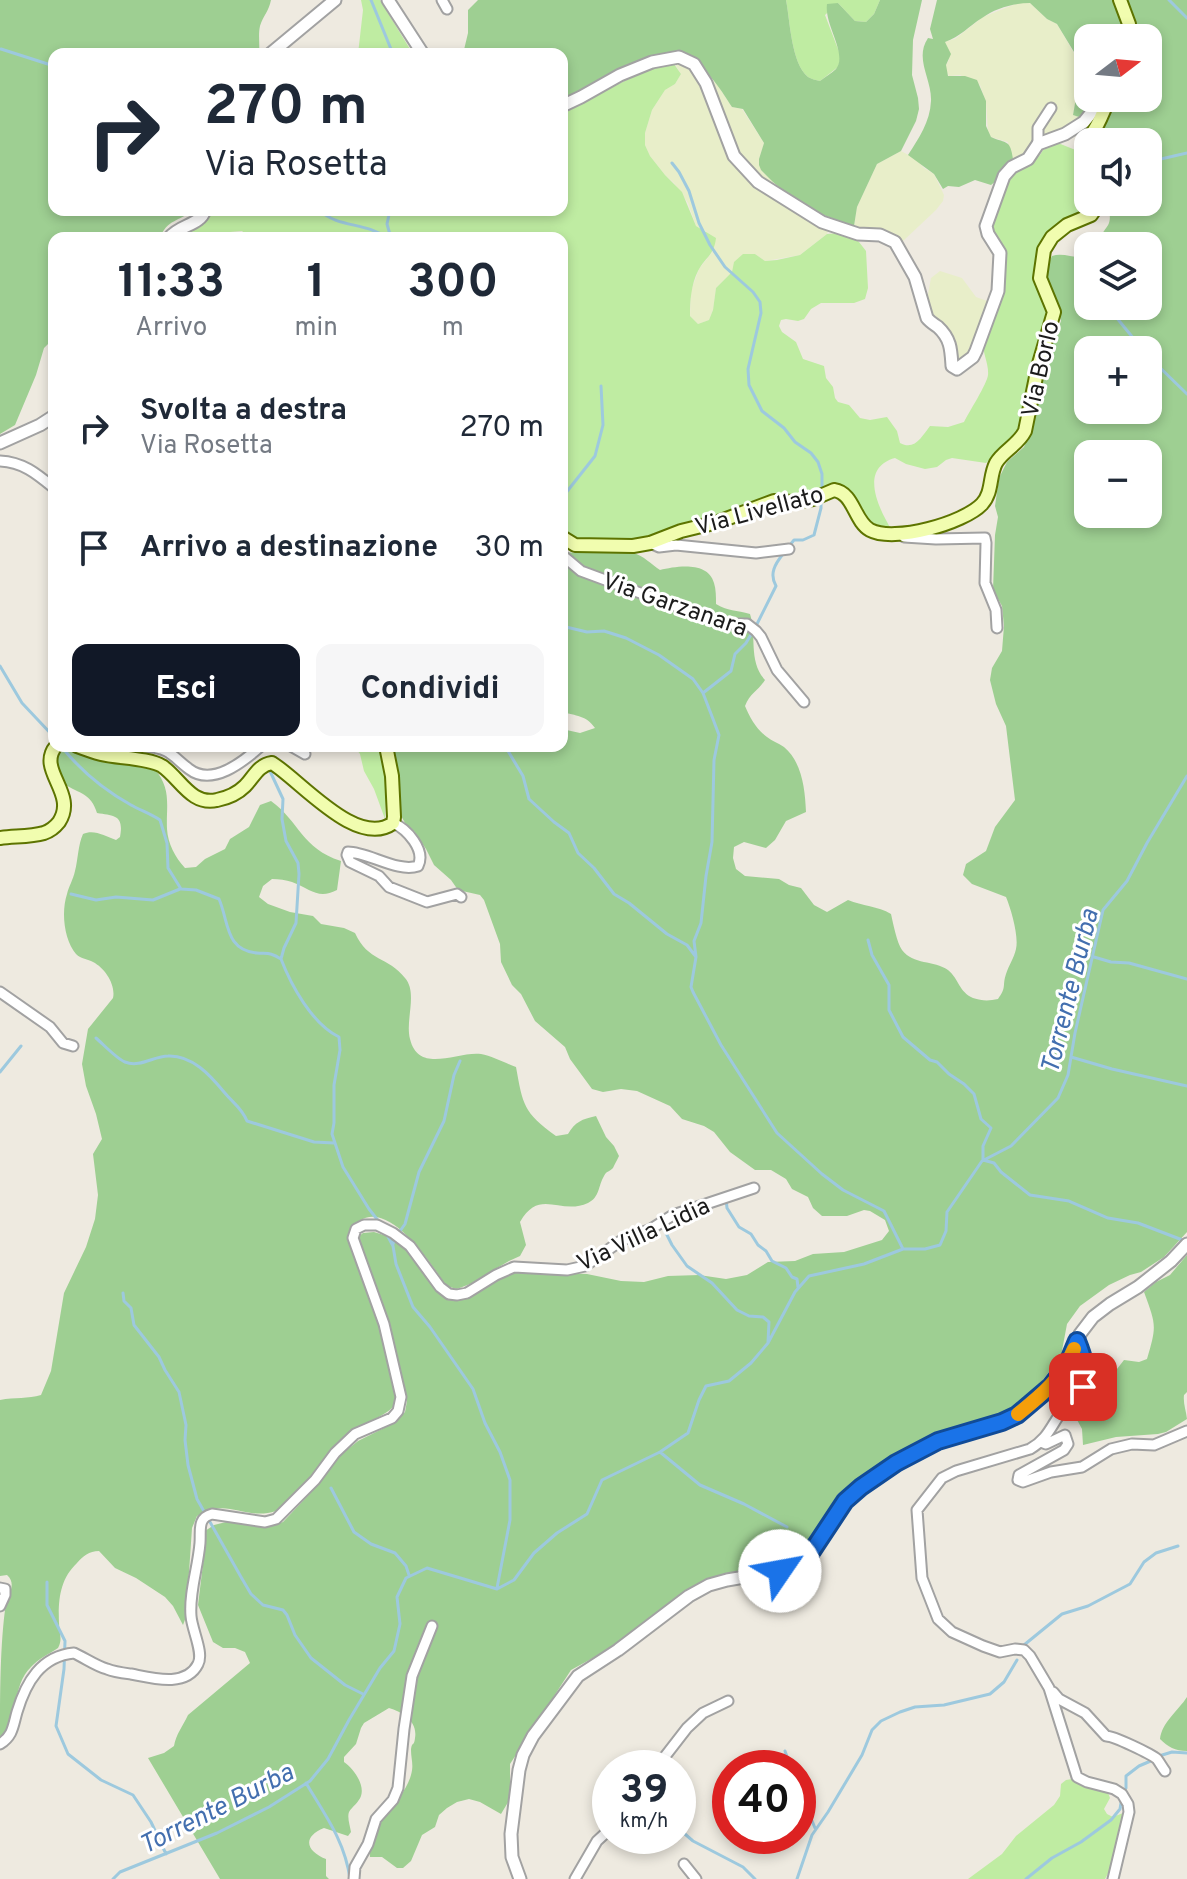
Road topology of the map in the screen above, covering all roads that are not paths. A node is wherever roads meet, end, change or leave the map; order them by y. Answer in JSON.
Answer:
{"nodes":[{"id":1,"x":335,"y":0,"type":"edge"},
{"id":2,"x":388,"y":0,"type":"edge"},
{"id":3,"x":1120,"y":0,"type":"edge"},
{"id":4,"x":1129,"y":24,"type":"edge"},
{"id":5,"x":277,"y":48,"type":"edge"},
{"id":6,"x":419,"y":48,"type":"edge"},
{"id":7,"x":568,"y":103,"type":"edge"},
{"id":8,"x":1051,"y":108,"type":"dead end"},
{"id":9,"x":1092,"y":112,"type":"edge"},
{"id":10,"x":1038,"y":144,"type":"junction"},
{"id":11,"x":203,"y":216,"type":"edge"},
{"id":12,"x":1089,"y":216,"type":"edge"},
{"id":13,"x":174,"y":232,"type":"edge"},
{"id":14,"x":48,"y":420,"type":"edge"},
{"id":15,"x":0,"y":443,"type":"edge"},
{"id":16,"x":0,"y":461,"type":"edge"},
{"id":17,"x":48,"y":483,"type":"edge"},
{"id":18,"x":893,"y":534,"type":"junction"},
{"id":19,"x":568,"y":541,"type":"edge"},
{"id":20,"x":650,"y":543,"type":"junction"},
{"id":21,"x":789,"y":549,"type":"dead end"},
{"id":22,"x":568,"y":560,"type":"edge"},
{"id":23,"x":997,"y":628,"type":"dead end"},
{"id":24,"x":804,"y":702,"type":"dead end"},
{"id":25,"x":53,"y":752,"type":"edge"},
{"id":26,"x":94,"y":752,"type":"edge"},
{"id":27,"x":107,"y":752,"type":"edge"},
{"id":28,"x":169,"y":752,"type":"edge"},
{"id":29,"x":253,"y":752,"type":"edge"},
{"id":30,"x":302,"y":752,"type":"edge"},
{"id":31,"x":387,"y":752,"type":"edge"},
{"id":32,"x":100,"y":754,"type":"junction"},
{"id":33,"x":305,"y":754,"type":"dead end"},
{"id":34,"x":393,"y":823,"type":"junction"},
{"id":35,"x":0,"y":838,"type":"edge"},
{"id":36,"x":461,"y":897,"type":"dead end"},
{"id":37,"x":0,"y":992,"type":"edge"},
{"id":38,"x":73,"y":1046,"type":"dead end"},
{"id":39,"x":754,"y":1188,"type":"dead end"},
{"id":40,"x":1187,"y":1244,"type":"edge"},
{"id":41,"x":1077,"y":1341,"type":"junction"},
{"id":42,"x":1187,"y":1431,"type":"edge"},
{"id":43,"x":1041,"y":1442,"type":"junction"},
{"id":44,"x":0,"y":1588,"type":"edge"},
{"id":45,"x":0,"y":1606,"type":"edge"},
{"id":46,"x":432,"y":1626,"type":"dead end"},
{"id":47,"x":1049,"y":1688,"type":"junction"},
{"id":48,"x":728,"y":1701,"type":"dead end"},
{"id":49,"x":0,"y":1744,"type":"edge"},
{"id":50,"x":670,"y":1750,"type":"edge"},
{"id":51,"x":1165,"y":1771,"type":"dead end"},
{"id":52,"x":592,"y":1850,"type":"edge"},
{"id":53,"x":684,"y":1864,"type":"dead end"},
{"id":54,"x":354,"y":1879,"type":"edge"},
{"id":55,"x":520,"y":1879,"type":"edge"},
{"id":56,"x":575,"y":1879,"type":"edge"},
{"id":57,"x":696,"y":1879,"type":"edge"},
{"id":58,"x":1113,"y":1879,"type":"edge"}],
"edges":[{"from":1,"to":5,"type":"street"},
{"from":2,"to":6,"type":"street"},
{"from":3,"to":4,"type":"main road"},
{"from":7,"to":10,"type":"street"},
{"from":8,"to":10,"type":"street"},
{"from":9,"to":10,"type":"street"},
{"from":11,"to":13,"type":"street"},
{"from":12,"to":18,"type":"main road","name":"Via Borlo"},
{"from":14,"to":15,"type":"street"},
{"from":16,"to":17,"type":"street"},
{"from":18,"to":20,"type":"main road","name":"Via Livellato"},
{"from":18,"to":23,"type":"street"},
{"from":19,"to":20,"type":"main road","name":"Via Livellato"},
{"from":20,"to":21,"type":"street"},
{"from":22,"to":24,"type":"street","name":"Via Garzanara"},
{"from":25,"to":35,"type":"main road"},
{"from":26,"to":32,"type":"main road"},
{"from":27,"to":32,"type":"street"},
{"from":28,"to":29,"type":"street"},
{"from":30,"to":33,"type":"street"},
{"from":31,"to":34,"type":"main road"},
{"from":32,"to":34,"type":"main road"},
{"from":34,"to":36,"type":"street"},
{"from":37,"to":38,"type":"street"},
{"from":39,"to":49,"type":"street","name":"Via Villa Lidia"},
{"from":40,"to":41,"type":"street"},
{"from":41,"to":43,"type":"street"},
{"from":41,"to":55,"type":"street"},
{"from":42,"to":43,"type":"street"},
{"from":43,"to":47,"type":"street"},
{"from":44,"to":45,"type":"street"},
{"from":46,"to":54,"type":"street"},
{"from":47,"to":51,"type":"street"},
{"from":47,"to":58,"type":"street"},
{"from":48,"to":50,"type":"street"},
{"from":52,"to":56,"type":"street"},
{"from":53,"to":57,"type":"street"}]}
